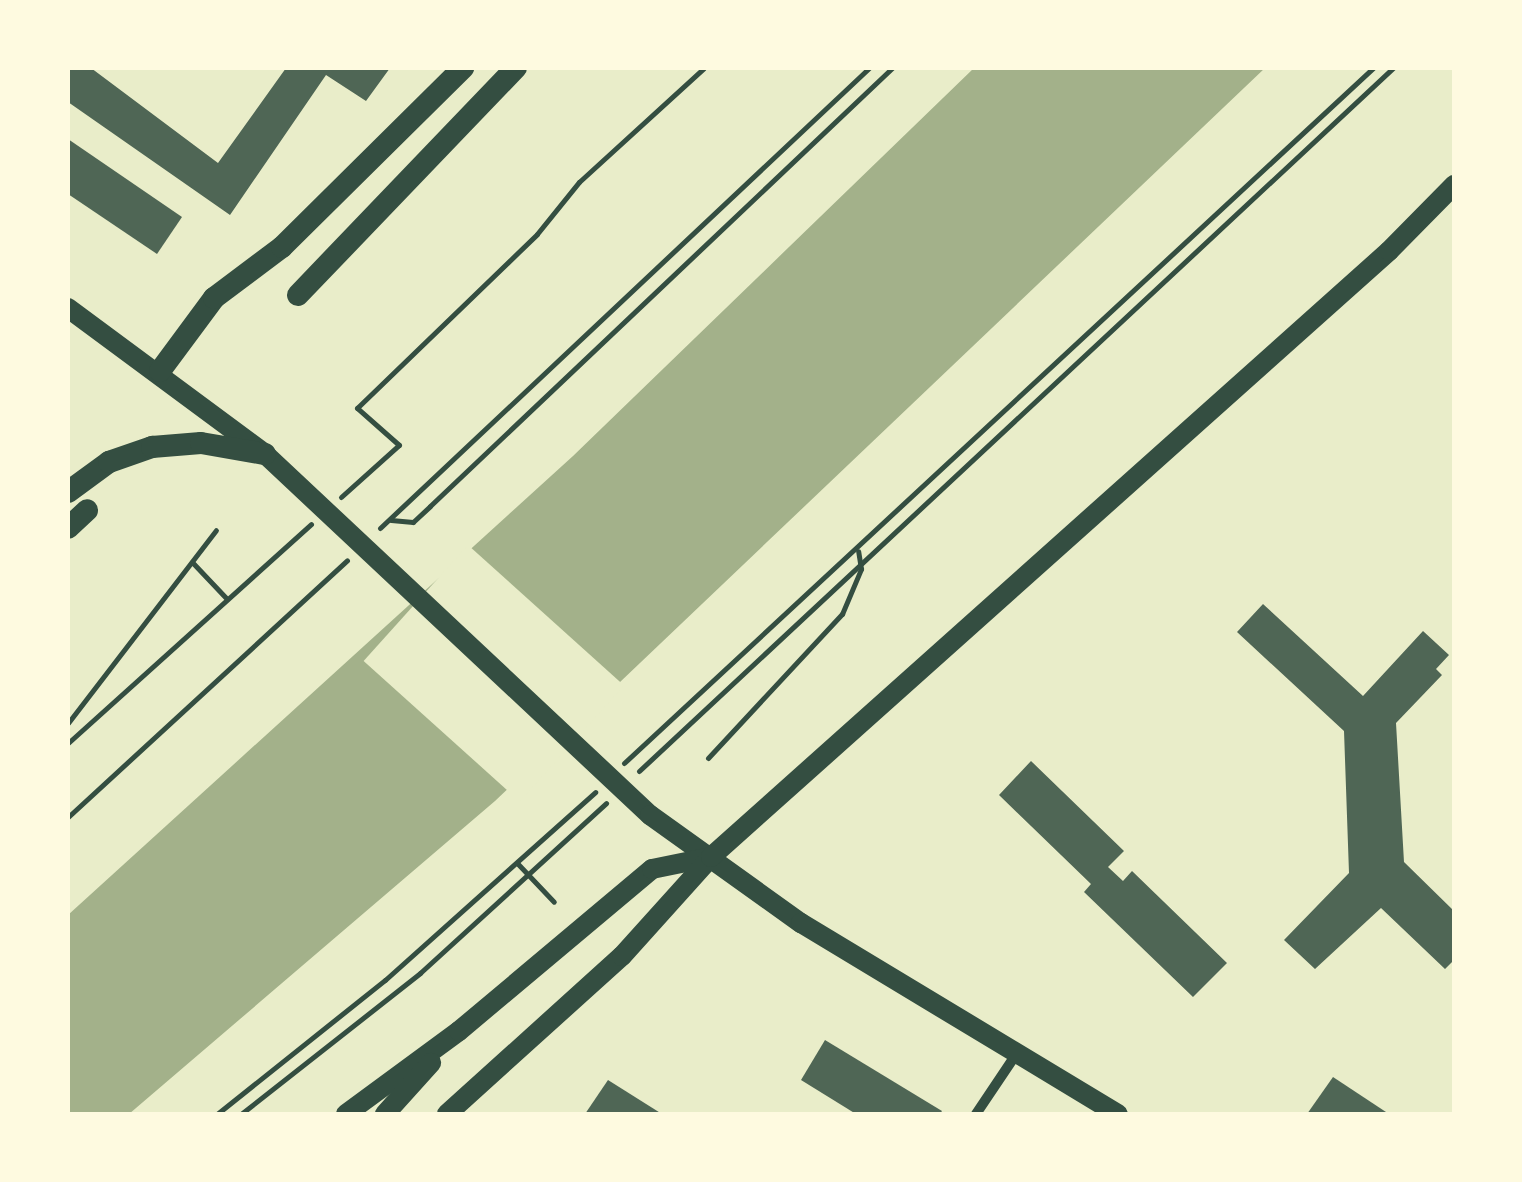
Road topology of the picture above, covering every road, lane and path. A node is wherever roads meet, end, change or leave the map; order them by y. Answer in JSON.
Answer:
{"nodes":[{"id":1,"x":463,"y":68,"type":"edge"},
{"id":2,"x":516,"y":68,"type":"edge"},
{"id":3,"x":704,"y":68,"type":"edge"},
{"id":4,"x":869,"y":68,"type":"edge"},
{"id":5,"x":892,"y":68,"type":"edge"},
{"id":6,"x":1373,"y":68,"type":"edge"},
{"id":7,"x":1393,"y":68,"type":"edge"},
{"id":8,"x":1454,"y":185,"type":"edge"},
{"id":9,"x":298,"y":295,"type":"dead end"},
{"id":10,"x":68,"y":308,"type":"edge"},
{"id":11,"x":160,"y":371,"type":"junction"},
{"id":12,"x":265,"y":454,"type":"junction"},
{"id":13,"x":68,"y":492,"type":"edge"},
{"id":14,"x":327,"y":509,"type":"dead end"},
{"id":15,"x":87,"y":510,"type":"dead end"},
{"id":16,"x":390,"y":520,"type":"junction"},
{"id":17,"x":313,"y":522,"type":"dead end"},
{"id":18,"x":68,"y":528,"type":"edge"},
{"id":19,"x":216,"y":530,"type":"dead end"},
{"id":20,"x":377,"y":532,"type":"dead end"},
{"id":21,"x":858,"y":551,"type":"junction"},
{"id":22,"x":351,"y":556,"type":"dead end"},
{"id":23,"x":192,"y":562,"type":"junction"},
{"id":24,"x":861,"y":569,"type":"junction"},
{"id":25,"x":227,"y":600,"type":"junction"},
{"id":26,"x":68,"y":722,"type":"edge"},
{"id":27,"x":68,"y":743,"type":"edge"},
{"id":28,"x":708,"y":758,"type":"dead end"},
{"id":29,"x":621,"y":766,"type":"dead end"},
{"id":30,"x":636,"y":773,"type":"dead end"},
{"id":31,"x":607,"y":780,"type":"dead end"},
{"id":32,"x":610,"y":799,"type":"dead end"},
{"id":33,"x":68,"y":817,"type":"edge"},
{"id":34,"x":711,"y":857,"type":"junction"},
{"id":35,"x":518,"y":864,"type":"junction"},
{"id":36,"x":530,"y":877,"type":"junction"},
{"id":37,"x":554,"y":902,"type":"dead end"},
{"id":38,"x":459,"y":1032,"type":"junction"},
{"id":39,"x":1018,"y":1052,"type":"junction"},
{"id":40,"x":217,"y":1114,"type":"edge"},
{"id":41,"x":241,"y":1114,"type":"edge"},
{"id":42,"x":346,"y":1114,"type":"edge"},
{"id":43,"x":385,"y":1114,"type":"edge"},
{"id":44,"x":447,"y":1114,"type":"edge"},
{"id":45,"x":976,"y":1114,"type":"edge"},
{"id":46,"x":1118,"y":1114,"type":"edge"}],
"edges":[{"from":1,"to":11,"type":"highway"},
{"from":2,"to":9,"type":"highway"},
{"from":3,"to":14,"type":"path"},
{"from":4,"to":16,"type":"path"},
{"from":5,"to":16,"type":"path"},
{"from":6,"to":21,"type":"path"},
{"from":7,"to":24,"type":"path"},
{"from":8,"to":34,"type":"main road"},
{"from":10,"to":11,"type":"main road"},
{"from":11,"to":12,"type":"main road"},
{"from":12,"to":13,"type":"highway"},
{"from":12,"to":34,"type":"main road"},
{"from":15,"to":18,"type":"highway"},
{"from":16,"to":20,"type":"path"},
{"from":17,"to":25,"type":"path"},
{"from":19,"to":23,"type":"path"},
{"from":21,"to":24,"type":"path"},
{"from":21,"to":29,"type":"path"},
{"from":22,"to":33,"type":"path"},
{"from":23,"to":25,"type":"path"},
{"from":23,"to":26,"type":"path"},
{"from":24,"to":28,"type":"path"},
{"from":24,"to":30,"type":"path"},
{"from":25,"to":27,"type":"path"},
{"from":31,"to":35,"type":"path"},
{"from":32,"to":36,"type":"path"},
{"from":34,"to":38,"type":"main road"},
{"from":34,"to":39,"type":"main road"},
{"from":34,"to":44,"type":"main road"},
{"from":35,"to":36,"type":"path"},
{"from":35,"to":40,"type":"path"},
{"from":36,"to":37,"type":"path"},
{"from":36,"to":41,"type":"path"},
{"from":38,"to":42,"type":"main road"},
{"from":38,"to":43,"type":"main road"},
{"from":39,"to":45,"type":"street"},
{"from":39,"to":46,"type":"main road"}]}
